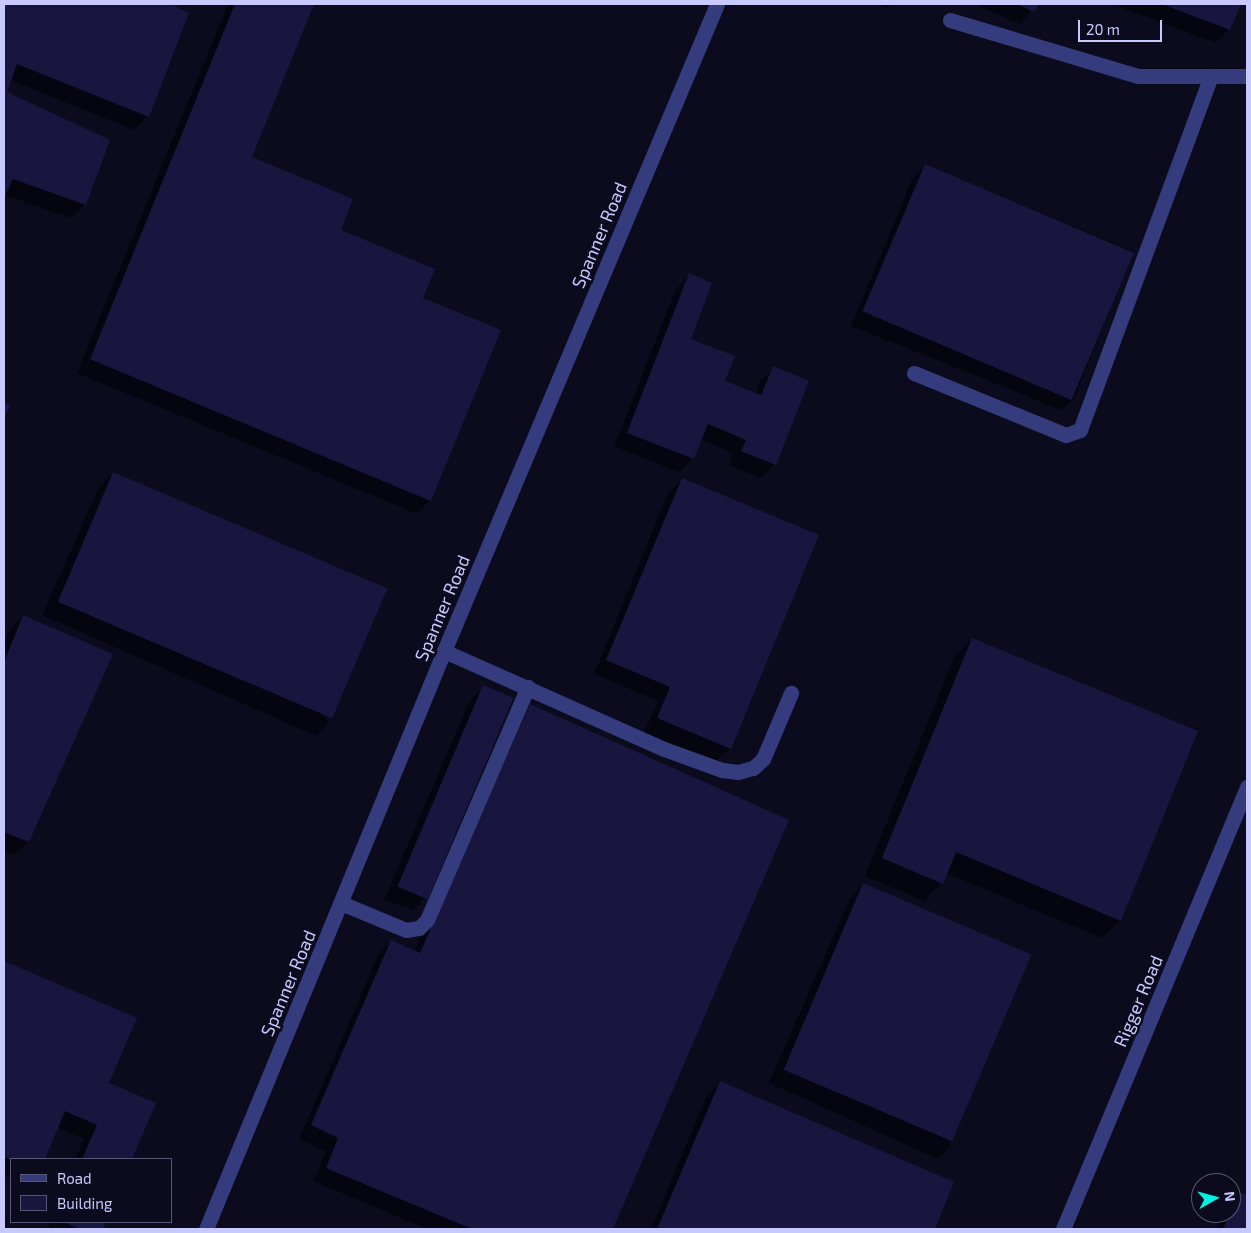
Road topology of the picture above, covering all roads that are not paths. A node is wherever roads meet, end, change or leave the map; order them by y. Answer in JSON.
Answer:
{"nodes":[{"id":1,"x":717,"y":4,"type":"edge"},
{"id":2,"x":950,"y":20,"type":"dead end"},
{"id":3,"x":1212,"y":76,"type":"junction"},
{"id":4,"x":1247,"y":76,"type":"edge"},
{"id":5,"x":914,"y":373,"type":"dead end"},
{"id":6,"x":444,"y":651,"type":"junction"},
{"id":7,"x":528,"y":687,"type":"junction"},
{"id":8,"x":791,"y":693,"type":"dead end"},
{"id":9,"x":1247,"y":787,"type":"edge"},
{"id":10,"x":342,"y":903,"type":"junction"},
{"id":11,"x":206,"y":1229,"type":"edge"},
{"id":12,"x":1063,"y":1229,"type":"edge"}],
"edges":[{"from":1,"to":6,"type":"street","name":"Spanner Road"},
{"from":2,"to":3,"type":"street"},
{"from":3,"to":4,"type":"street"},
{"from":3,"to":5,"type":"street"},
{"from":6,"to":7,"type":"street"},
{"from":6,"to":10,"type":"street","name":"Spanner Road"},
{"from":7,"to":8,"type":"street"},
{"from":7,"to":10,"type":"street"},
{"from":9,"to":12,"type":"street","name":"Rigger Road"},
{"from":10,"to":11,"type":"street","name":"Spanner Road"}]}
